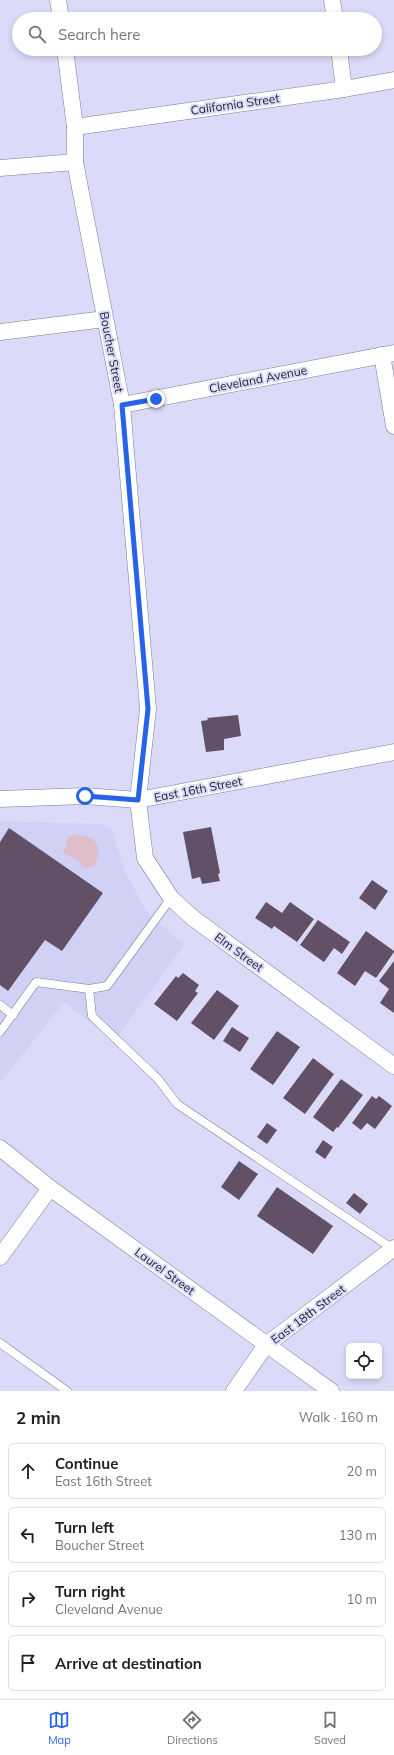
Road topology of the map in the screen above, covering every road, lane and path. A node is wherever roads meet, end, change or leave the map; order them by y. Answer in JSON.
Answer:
{"nodes":[{"id":1,"x":58,"y":0,"type":"edge"},
{"id":2,"x":332,"y":0,"type":"edge"},
{"id":3,"x":60,"y":12,"type":"edge"},
{"id":4,"x":334,"y":12,"type":"edge"},
{"id":5,"x":66,"y":56,"type":"edge"},
{"id":6,"x":340,"y":56,"type":"edge"},
{"id":7,"x":394,"y":80,"type":"edge"},
{"id":8,"x":344,"y":89,"type":"junction"},
{"id":9,"x":75,"y":127,"type":"junction"},
{"id":10,"x":75,"y":162,"type":"junction"},
{"id":11,"x":0,"y":168,"type":"edge"},
{"id":12,"x":105,"y":319,"type":"junction"},
{"id":13,"x":0,"y":332,"type":"edge"},
{"id":14,"x":388,"y":354,"type":"edge"},
{"id":15,"x":122,"y":405,"type":"junction"},
{"id":16,"x":394,"y":426,"type":"edge"},
{"id":17,"x":394,"y":752,"type":"edge"},
{"id":18,"x":0,"y":799,"type":"edge"},
{"id":19,"x":138,"y":800,"type":"junction"},
{"id":20,"x":171,"y":898,"type":"junction"},
{"id":21,"x":89,"y":989,"type":"junction"},
{"id":22,"x":0,"y":1005,"type":"edge"},
{"id":23,"x":12,"y":1014,"type":"junction"},
{"id":24,"x":0,"y":1032,"type":"edge"},
{"id":25,"x":394,"y":1066,"type":"edge"},
{"id":26,"x":0,"y":1148,"type":"edge"},
{"id":27,"x":50,"y":1188,"type":"junction"},
{"id":28,"x":393,"y":1249,"type":"edge"},
{"id":29,"x":0,"y":1258,"type":"edge"},
{"id":30,"x":0,"y":1343,"type":"edge"},
{"id":31,"x":266,"y":1345,"type":"junction"},
{"id":32,"x":67,"y":1391,"type":"edge"},
{"id":33,"x":234,"y":1391,"type":"edge"},
{"id":34,"x":331,"y":1391,"type":"edge"}],
"edges":[{"from":1,"to":3,"type":"street"},
{"from":2,"to":4,"type":"street"},
{"from":5,"to":9,"type":"street","name":"Boucher Street"},
{"from":6,"to":8,"type":"street"},
{"from":7,"to":8,"type":"street","name":"California Street"},
{"from":8,"to":9,"type":"street","name":"California Street"},
{"from":9,"to":10,"type":"street","name":"Boucher Street"},
{"from":10,"to":11,"type":"street"},
{"from":10,"to":12,"type":"street","name":"Boucher Street"},
{"from":12,"to":13,"type":"street"},
{"from":12,"to":15,"type":"street","name":"Boucher Street"},
{"from":14,"to":15,"type":"street","name":"Cleveland Avenue"},
{"from":14,"to":16,"type":"street"},
{"from":15,"to":19,"type":"street","name":"Boucher Street"},
{"from":17,"to":19,"type":"street","name":"East 16th Street"},
{"from":18,"to":19,"type":"street","name":"East 16th Street"},
{"from":19,"to":20,"type":"street","name":"Elm Street"},
{"from":20,"to":21,"type":"lane"},
{"from":20,"to":25,"type":"street","name":"Elm Street"},
{"from":21,"to":23,"type":"lane"},
{"from":21,"to":28,"type":"lane"},
{"from":22,"to":23,"type":"lane"},
{"from":23,"to":24,"type":"lane"},
{"from":26,"to":27,"type":"street","name":"Laurel Street"},
{"from":27,"to":29,"type":"street"},
{"from":27,"to":31,"type":"street","name":"Laurel Street"},
{"from":28,"to":31,"type":"street","name":"East 18th Street"},
{"from":30,"to":32,"type":"lane"},
{"from":31,"to":33,"type":"street","name":"East 18th Street"},
{"from":31,"to":34,"type":"street","name":"Laurel Street"}]}
